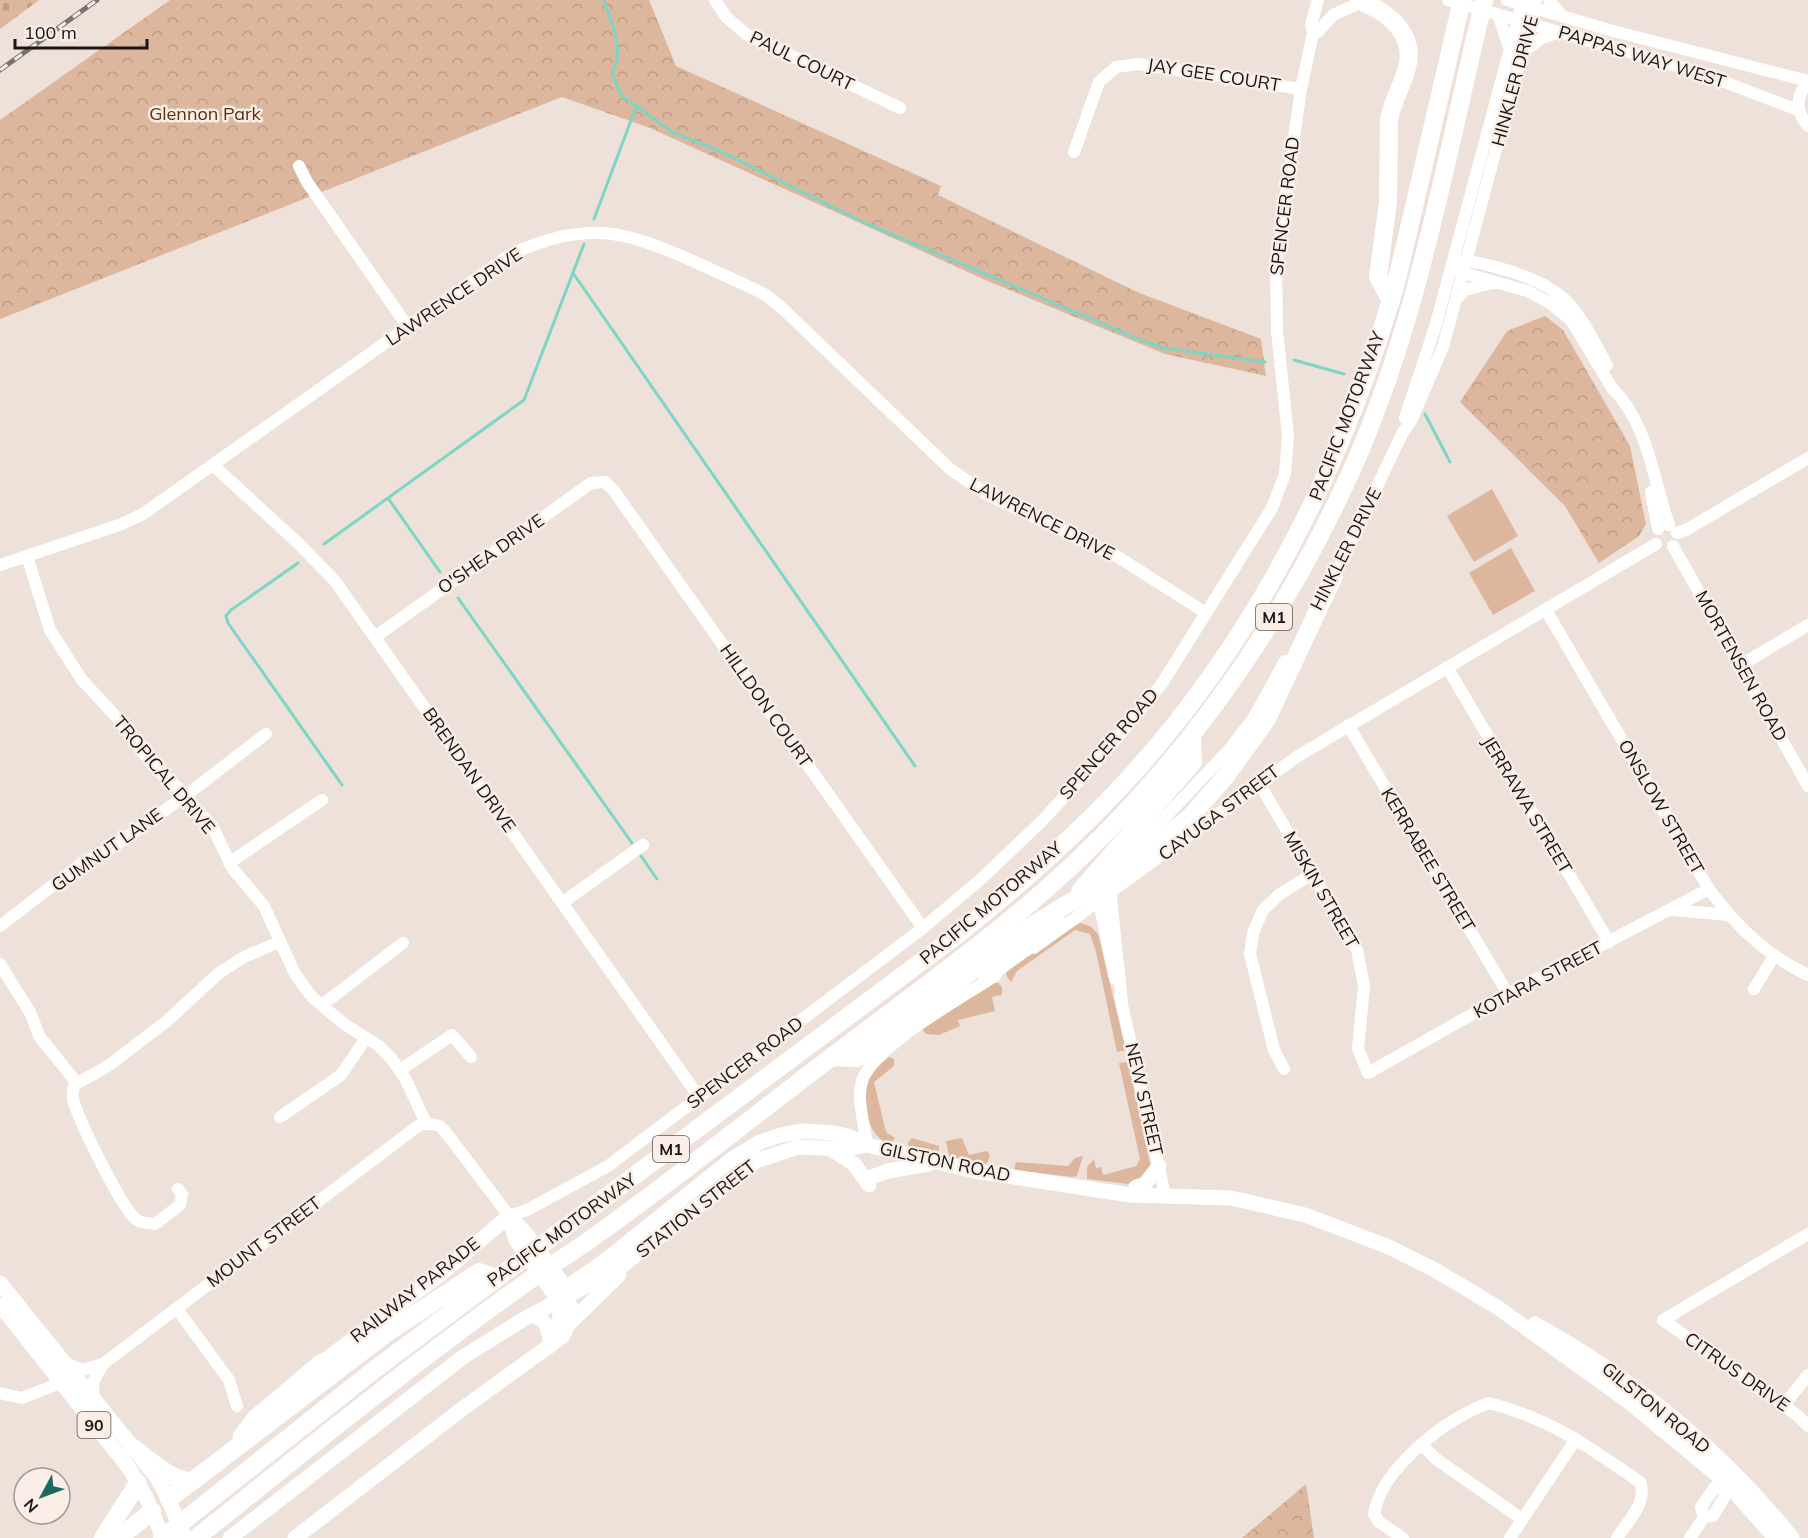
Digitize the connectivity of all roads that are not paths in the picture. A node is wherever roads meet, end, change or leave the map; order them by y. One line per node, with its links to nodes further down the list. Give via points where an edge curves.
1 (715, 0): 21 (street, PAUL COURT, via 726,17 746,34)
2 (1318, 0): 16 (street, SPENCER ROAD, via 1311,25)
3 (1344, 0): 9 (street)
4 (1448, 0): 11 (street, PAPPAS WAY WEST)
5 (1462, 0): 34 (highway, PACIFIC MOTORWAY / M1)
6 (1484, 0): 55 (highway, PACIFIC MOTORWAY / M1, via 1413,299 1365,436 1303,568 1241,668)
7 (1507, 0): 10 (street, PAPPAS WAY WEST)
8 (1549, 0): 12 (street)
9 (1365, 2): 16 (street, via 1333,15); 34 (highway, via 1396,22 1409,49 1407,71 1389,120 1388,202 1378,277)
10 (1528, 3): 12 (street, PAPPAS WAY WEST); 13 (street, HINKLER DRIVE); 14 (street, HINKLER DRIVE)
11 (1498, 14): 13 (street, PAPPAS WAY WEST); 17 (street)
12 (1562, 16): 19 (street, PAPPAS WAY WEST)
13 (1517, 20): 14 (street, PAPPAS WAY WEST); 17 (street, HINKLER DRIVE)
14 (1530, 24): 15 (street, PAPPAS WAY WEST); 18 (street, HINKLER DRIVE)
15 (1561, 32): 18 (street, via 1542,38); 22 (street, PAPPAS WAY WEST, via 1698,72)
16 (1313, 33): 20 (street, SPENCER ROAD)
17 (1509, 49): 25 (street, HINKLER DRIVE)
18 (1522, 52): 23 (street, HINKLER DRIVE)
19 (1808, 82): 22 (street, via 1799,96)
20 (1301, 89): 26 (street, JAY GEE COURT, via 1138,64 1116,68 1099,82); 48 (street, SPENCER ROAD, via 1275,286 1288,436 1285,474 1272,508)
21 (900, 108)
22 (1798, 110): 24 (street)
23 (1505, 118): 25 (street); 28 (street, HINKLER DRIVE)
24 (1808, 126)
25 (1486, 131): 29 (street, HINKLER DRIVE)
26 (1074, 152)
27 (301, 172): 35 (street)
28 (1475, 231): 30 (street, HINKLER DRIVE); 31 (street, via 1478,248)
29 (1450, 264): 30 (street); 37 (street, HINKLER DRIVE)
30 (1465, 267): 31 (street); 32 (street); 33 (street, HINKLER DRIVE)
31 (1493, 267): 36 (street, via 1552,287 1569,300)
32 (1497, 282): 33 (street, via 1465,290); 36 (street, via 1539,297 1571,320)
33 (1457, 298): 37 (street, HINKLER DRIVE, via 1436,367)
34 (1391, 301): 106 (highway, PACIFIC MOTORWAY / M1, via 1346,428 1292,545 1224,657 1130,777 1043,864 961,932)
35 (408, 327): 39 (street, LAWRENCE DRIVE); 48 (street, LAWRENCE DRIVE, via 511,254 547,239 603,232 650,242 766,295 971,486 1109,552)
36 (1620, 396): 41 (street, via 1648,452)
37 (1402, 434): 46 (street, HINKLER DRIVE)
38 (1808, 458): 41 (street, via 1686,530)
39 (213, 465): 44 (street, LAWRENCE DRIVE, via 134,519); 50 (street, BRENDAN DRIVE, via 319,563)
40 (609, 485): 50 (street, O'SHEA DRIVE, via 591,483); 72 (street, HILLDON COURT)
41 (1668, 529): 42 (street, via 1654,534); 43 (street, via 1677,540)
42 (1656, 544): 43 (street, via 1665,549); 47 (street, CAYUGA STREET)
43 (1673, 546): 51 (street, MORTENSEN ROAD)
44 (27, 556): 45 (street, LAWRENCE DRIVE); 58 (street, TROPICAL DRIVE, via 50,630 76,670 152,765)
45 (0, 565)
46 (1334, 576): 61 (street, HINKLER DRIVE, via 1241,735); 87 (highway, via 1282,691 1258,733 1206,800 1154,848 1042,918 857,1058)
47 (1546, 610): 52 (street, CAYUGA STREET); 64 (street, ONSLOW STREET)
48 (1206, 613): 72 (street, SPENCER ROAD, via 1161,685 1072,790 1010,853)
49 (1808, 626): 51 (street)
50 (375, 637): 66 (street, BRENDAN DRIVE)
51 (1741, 665): 57 (street, MORTENSEN ROAD)
52 (1447, 668): 53 (street, CAYUGA STREET); 76 (street, JERRAWA STREET)
53 (1348, 725): 56 (street, CAYUGA STREET); 81 (street, KERRABEE STREET)
54 (266, 734): 58 (street, GUMNUT LANE)
55 (1192, 735): 84 (highway, via 1193,762 1066,908 1024,948); 87 (highway, PACIFIC MOTORWAY / M1, via 1114,825 1035,899)
56 (1259, 783): 63 (street, MISKIN STREET); 65 (street, CAYUGA STREET)
57 (1808, 786)
58 (185, 796): 62 (street, TROPICAL DRIVE, via 212,826); 71 (street, GUMNUT LANE, via 110,849 83,862)
59 (322, 800): 62 (street)
60 (642, 845): 66 (street)
61 (1128, 856): 65 (street, HINKLER DRIVE, via 1117,873); 67 (street, HINKLER DRIVE, via 1105,877)
62 (229, 863): 74 (street, TROPICAL DRIVE, via 264,906)
63 (1311, 875): 88 (street, via 1263,910 1253,933 1250,954 1274,1050); 90 (street, MISKIN STREET, via 1349,935 1361,963 1364,986 1359,1049)
64 (1709, 889): 68 (street, KOTARA STREET); 69 (street, ONSLOW STREET)
65 (1111, 894): 67 (street, CAYUGA STREET); 82 (street, NEW STREET)
66 (562, 903): 92 (street, BRENDAN DRIVE)
67 (1098, 904): 70 (street, CAYUGA STREET); 73 (street, NEW STREET)
68 (1671, 909): 69 (street); 76 (street, KOTARA STREET)
69 (1728, 915): 77 (street, ONSLOW STREET)
70 (1075, 920): 73 (street, via 1088,920); 84 (street, CAYUGA STREET)
71 (0, 926)
72 (923, 928): 92 (street, SPENCER ROAD)
73 (1102, 928): 82 (street, NEW STREET)
74 (279, 942): 83 (street, TROPICAL DRIVE, via 296,974); 91 (street, via 224,970 158,1028 108,1066)
75 (403, 942): 83 (street)
76 (1609, 942): 81 (street, KOTARA STREET)
77 (1774, 956): 79 (street, ONSLOW STREET); 80 (street)
78 (0, 964): 91 (street, via 31,1014 39,1036)
79 (1808, 975)
80 (1754, 989)
81 (1508, 994): 90 (street, KOTARA STREET)
82 (1122, 1002): 98 (street, NEW STREET)
83 (322, 1005): 85 (street, TROPICAL DRIVE)
84 (948, 1005): 95 (street, CAYUGA STREET, via 900,1040 867,1072 860,1093)
85 (366, 1038): 89 (street, TROPICAL DRIVE, via 379,1046); 93 (street, via 341,1075)
86 (471, 1057): 89 (street, via 452,1035)
87 (832, 1057): 136 (highway, PACIFIC MOTORWAY / M1, via 678,1175 409,1370)
88 (1284, 1069)
89 (400, 1070): 94 (street, TROPICAL DRIVE)
90 (1368, 1073)
91 (77, 1083): 101 (street, via 72,1097 81,1118 109,1176 138,1221 155,1224 170,1214 180,1205 182,1194)
92 (699, 1097): 103 (street, SPENCER ROAD, via 608,1166 528,1210)
93 (280, 1117)
94 (426, 1123): 103 (street, via 440,1126); 110 (street, MOUNT STREET)
95 (867, 1145): 96 (main road, STATION STREET); 97 (main road, GILSTON ROAD); 108 (main road, STATION STREET, via 848,1136 819,1131 789,1133 760,1142 732,1159)
96 (828, 1148): 97 (main road, via 851,1161 869,1182 910,1167); 105 (main road, STATION STREET, via 790,1149 756,1161)
97 (941, 1163): 99 (main road, GILSTON ROAD)
98 (1159, 1166): 100 (main road, via 1145,1184); 102 (street, NEW STREET)
99 (1022, 1178): 100 (main road, GILSTON ROAD); 102 (main road, GILSTON ROAD, via 1130,1195)
100 (1136, 1187): 102 (main road, GILSTON ROAD)
101 (178, 1189)
102 (1165, 1195): 128 (main road, GILSTON ROAD, via 1231,1198 1305,1215 1389,1247 1435,1270 1497,1307 1567,1341 1611,1370 1676,1420)
103 (509, 1216): 108 (main road); 114 (main road, RAILWAY PARADE, via 442,1273)
104 (1808, 1234): 120 (street, CITRUS DRIVE, via 1663,1320)
105 (639, 1254): 108 (main road, STATION STREET, via 608,1276); 112 (main road)
106 (497, 1278): 126 (highway, via 479,1272 428,1304); 132 (highway, PACIFIC MOTORWAY / M1)
107 (0, 1282): 116 (main road, 90)
108 (562, 1292): 111 (main road); 112 (main road); 113 (main road, via 560,1318)
109 (0, 1305): 116 (main road, 90)
110 (177, 1309): 115 (street, MOUNT STREET); 121 (street, via 229,1380)
111 (531, 1315): 113 (main road, via 546,1324); 137 (main road, via 432,1379)
112 (570, 1323): 113 (main road, via 562,1338)
113 (550, 1346): 138 (main road)
114 (321, 1363): 126 (highway, via 256,1418)
115 (103, 1364): 116 (street); 119 (street, via 93,1382)
116 (65, 1373): 118 (street, via 22,1398); 119 (main road, 90); 129 (main road, 90)
117 (1808, 1375): 120 (street)
118 (0, 1393)
119 (94, 1401): 125 (main road, 90)
120 (1784, 1405): 122 (street, CITRUS DRIVE)
121 (237, 1406)
122 (1808, 1426)
123 (1576, 1439): 124 (street, via 1525,1413 1489,1404); 131 (street); 141 (street, via 1640,1482 1644,1491 1642,1501)
124 (1421, 1444): 131 (street, via 1436,1459); 139 (street, via 1396,1470 1376,1502 1374,1514 1379,1522)
125 (133, 1448): 127 (highway, via 179,1479); 130 (main road, 90, via 155,1475)
126 (235, 1450): 127 (highway)
127 (195, 1480): 130 (highway)
128 (1728, 1481): 142 (street, via 1715,1487 1701,1507 1704,1518); 143 (main road, GILSTON ROAD); 144 (main road, GILSTON ROAD)
129 (138, 1483): 132 (main road, 90); 133 (highway)
130 (171, 1506): 132 (main road); 135 (main road, 90)
131 (1522, 1519): 140 (street)
132 (159, 1528): 134 (highway, PACIFIC MOTORWAY)
133 (103, 1538)
134 (119, 1538)
135 (185, 1538)
136 (196, 1538)
137 (230, 1538)
138 (294, 1538)
139 (1403, 1538)
140 (1510, 1538)
141 (1617, 1538)
142 (1690, 1538)
143 (1775, 1538)
144 (1792, 1538)

